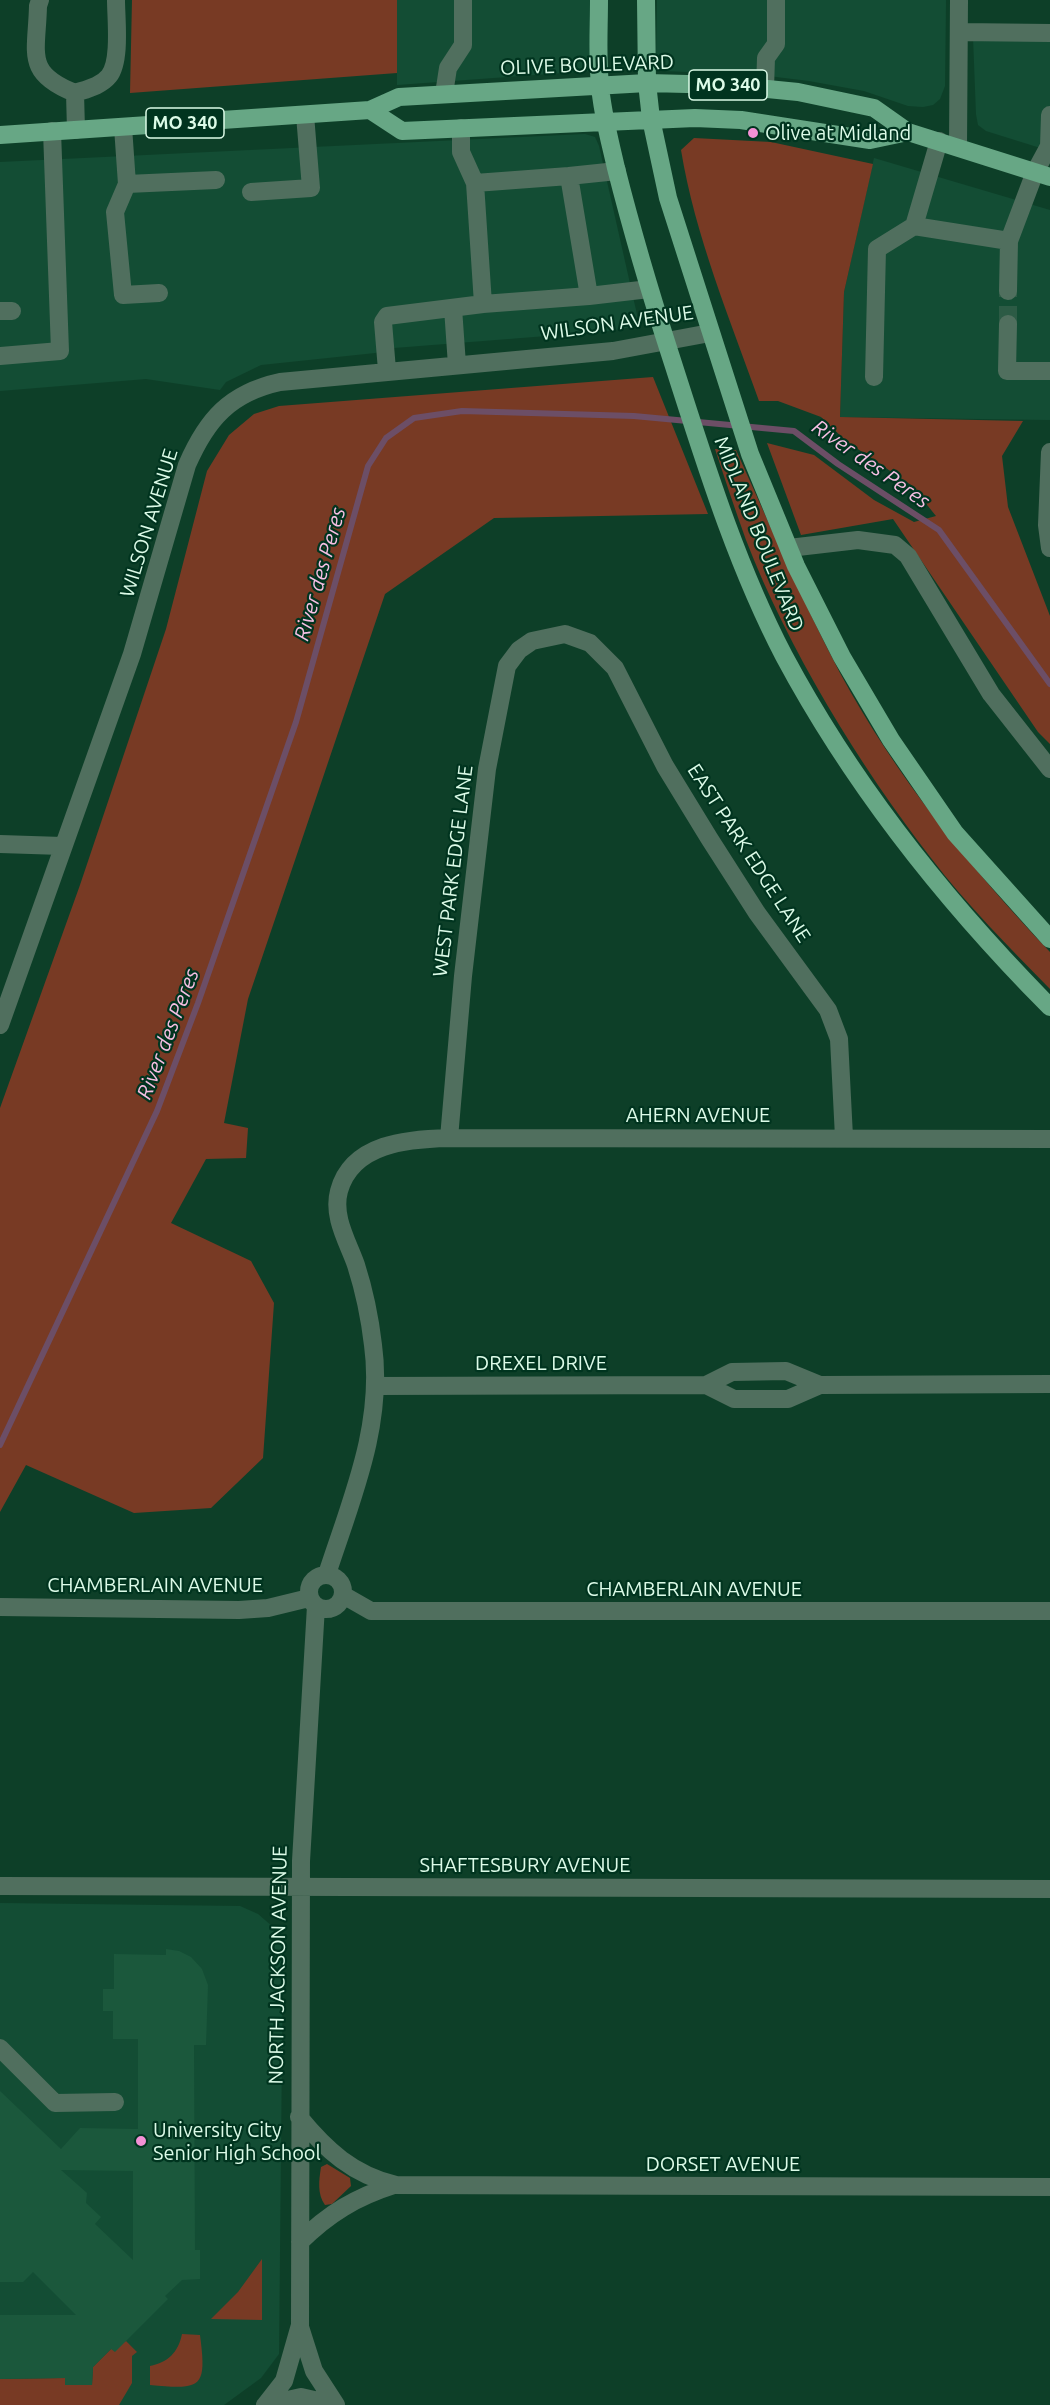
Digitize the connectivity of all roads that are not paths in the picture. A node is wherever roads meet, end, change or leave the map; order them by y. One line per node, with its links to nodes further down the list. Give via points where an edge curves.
1 (40, 0): 13 (street, via 37,64 45,78)
2 (116, 0): 13 (street, via 117,53 110,75 98,85)
3 (463, 0): 14 (street, via 463,45 448,68)
4 (599, 0): 11 (main road, MIDLAND BOULEVARD)
5 (646, 0): 10 (main road, MIDLAND BOULEVARD)
6 (776, 0): 12 (street, via 776,44 766,58)
7 (959, 0): 8 (street)
8 (959, 32): 9 (street); 27 (street)
9 (1050, 33)
10 (647, 83): 11 (main road, OLIVE BOULEVARD / MO 340); 12 (main road, OLIVE BOULEVARD / MO 340); 18 (main road, MIDLAND BOULEVARD)
11 (599, 85): 14 (main road, OLIVE BOULEVARD / MO 340); 19 (main road, MIDLAND BOULEVARD)
12 (765, 88): 24 (main road, OLIVE BOULEVARD / MO 340, via 874,108)
13 (75, 93): 22 (street)
14 (444, 94): 15 (main road, OLIVE BOULEVARD / MO 340, via 399,97)
15 (370, 110): 16 (main road, OLIVE BOULEVARD / MO 340); 21 (main road, OLIVE BOULEVARD / MO 340, via 402,131)
16 (305, 115): 20 (main road, OLIVE BOULEVARD / MO 340); 34 (street, via 311,188)
17 (1050, 115): 29 (street)
18 (651, 119): 19 (main road, OLIVE BOULEVARD / MO 340); 24 (main road, OLIVE BOULEVARD / MO 340, via 741,120 870,140); 44 (main road, MIDLAND BOULEVARD, via 668,198)
19 (605, 122): 21 (main road, OLIVE BOULEVARD / MO 340); 28 (main road, MIDLAND BOULEVARD)
20 (123, 127): 22 (main road, OLIVE BOULEVARD / MO 340); 33 (street)
21 (460, 128): 32 (street, via 461,152)
22 (76, 130): 23 (main road, OLIVE BOULEVARD / MO 340)
23 (52, 131): 25 (main road, OLIVE BOULEVARD / MO 340); 46 (street, via 60,351)
24 (908, 132): 26 (main road, OLIVE BOULEVARD / MO 340)
25 (0, 135)
26 (939, 141): 27 (main road, OLIVE BOULEVARD / MO 340); 35 (street)
27 (958, 146): 29 (main road, OLIVE BOULEVARD / MO 340)
28 (617, 171): 30 (street); 37 (main road, MIDLAND BOULEVARD)
29 (1043, 175): 36 (street)
30 (569, 176): 32 (street); 40 (street)
31 (216, 180): 33 (street)
32 (475, 183): 41 (street)
33 (128, 184): 39 (street, via 115,212 123,295)
34 (251, 192)
35 (914, 226): 36 (street); 50 (street, via 877,249)
36 (1009, 241): 38 (street)
37 (649, 289): 40 (street); 45 (main road, MIDLAND BOULEVARD)
38 (1008, 291)
39 (159, 293)
40 (589, 296): 41 (street)
41 (483, 304): 42 (street)
42 (453, 308): 47 (street); 48 (street, via 387,316 383,322)
43 (1008, 324): 49 (street, via 1007,371)
44 (710, 333): 45 (street, WILSON AVENUE); 52 (main road, MIDLAND BOULEVARD, via 750,454)
45 (666, 342): 47 (street, WILSON AVENUE, via 613,351); 59 (main road, MIDLAND BOULEVARD, via 743,564 783,654 834,742 890,825 942,891)
46 (0, 357)
47 (457, 364): 48 (street, WILSON AVENUE)
48 (387, 370): 57 (street, WILSON AVENUE, via 257,387 221,410 206,428 187,465 132,654)
49 (1050, 371)
50 (874, 376)
51 (1050, 452): 53 (street)
52 (789, 548): 55 (street, via 858,540 895,545 908,556 991,694); 58 (main road, MIDLAND BOULEVARD, via 842,657 891,740 955,833)
53 (1050, 548)
54 (551, 635): 61 (street, EAST PARK EDGE LANE, via 565,634 590,643 615,668 665,766 709,838 756,913 828,1010 839,1039); 62 (street, WEST PARK EDGE LANE, via 519,650 507,666 487,769)
55 (1050, 769)
56 (0, 844): 57 (street)
57 (62, 846): 60 (street, WILSON AVENUE)
58 (1050, 939)
59 (1050, 1007)
60 (0, 1025)
61 (844, 1137): 62 (street, AHERN AVENUE); 63 (street, AHERN AVENUE)
62 (449, 1138): 67 (street, AHERN AVENUE, via 394,1143 373,1151 353,1166 343,1181 337,1206 339,1220 364,1298)
63 (1050, 1139)
64 (1050, 1384): 66 (street, DREXEL DRIVE)
65 (706, 1385): 66 (street, DREXEL DRIVE, via 732,1372 786,1371); 66 (street, DREXEL DRIVE, via 734,1399 788,1399); 67 (street, DREXEL DRIVE)
66 (820, 1385)
67 (375, 1386): 68 (street, via 364,1463)
68 (327, 1574): 69 (street, via 338,1579); 70 (street, via 312,1581)
69 (343, 1595): 70 (street, via 332,1608); 72 (street, CHAMBERLAIN AVENUE, via 371,1611)
70 (313, 1602): 71 (street, CHAMBERLAIN AVENUE, via 239,1610); 74 (street, NORTH JACKSON AVENUE)
71 (0, 1608)
72 (1050, 1611)
73 (0, 1886): 74 (street, SHAFTESBURY AVENUE)
74 (301, 1888): 75 (street, SHAFTESBURY AVENUE); 78 (street, NORTH JACKSON AVENUE)
75 (1050, 1889)
76 (0, 2048): 77 (street, via 55,2103)
77 (115, 2102)
78 (299, 2117): 79 (street, DORSET AVENUE, via 324,2148 351,2167 375,2180); 81 (street, NORTH JACKSON AVENUE)
79 (396, 2185): 80 (street, DORSET AVENUE); 81 (street, DORSET AVENUE, via 364,2194 340,2208)
80 (1050, 2187)
81 (300, 2242): 82 (street, NORTH JACKSON AVENUE)
82 (300, 2325): 83 (street, NORTH JACKSON AVENUE, via 284,2381); 84 (street, NORTH JACKSON AVENUE, via 314,2371)
83 (265, 2404): 84 (street, via 301,2397)
84 (336, 2405)

